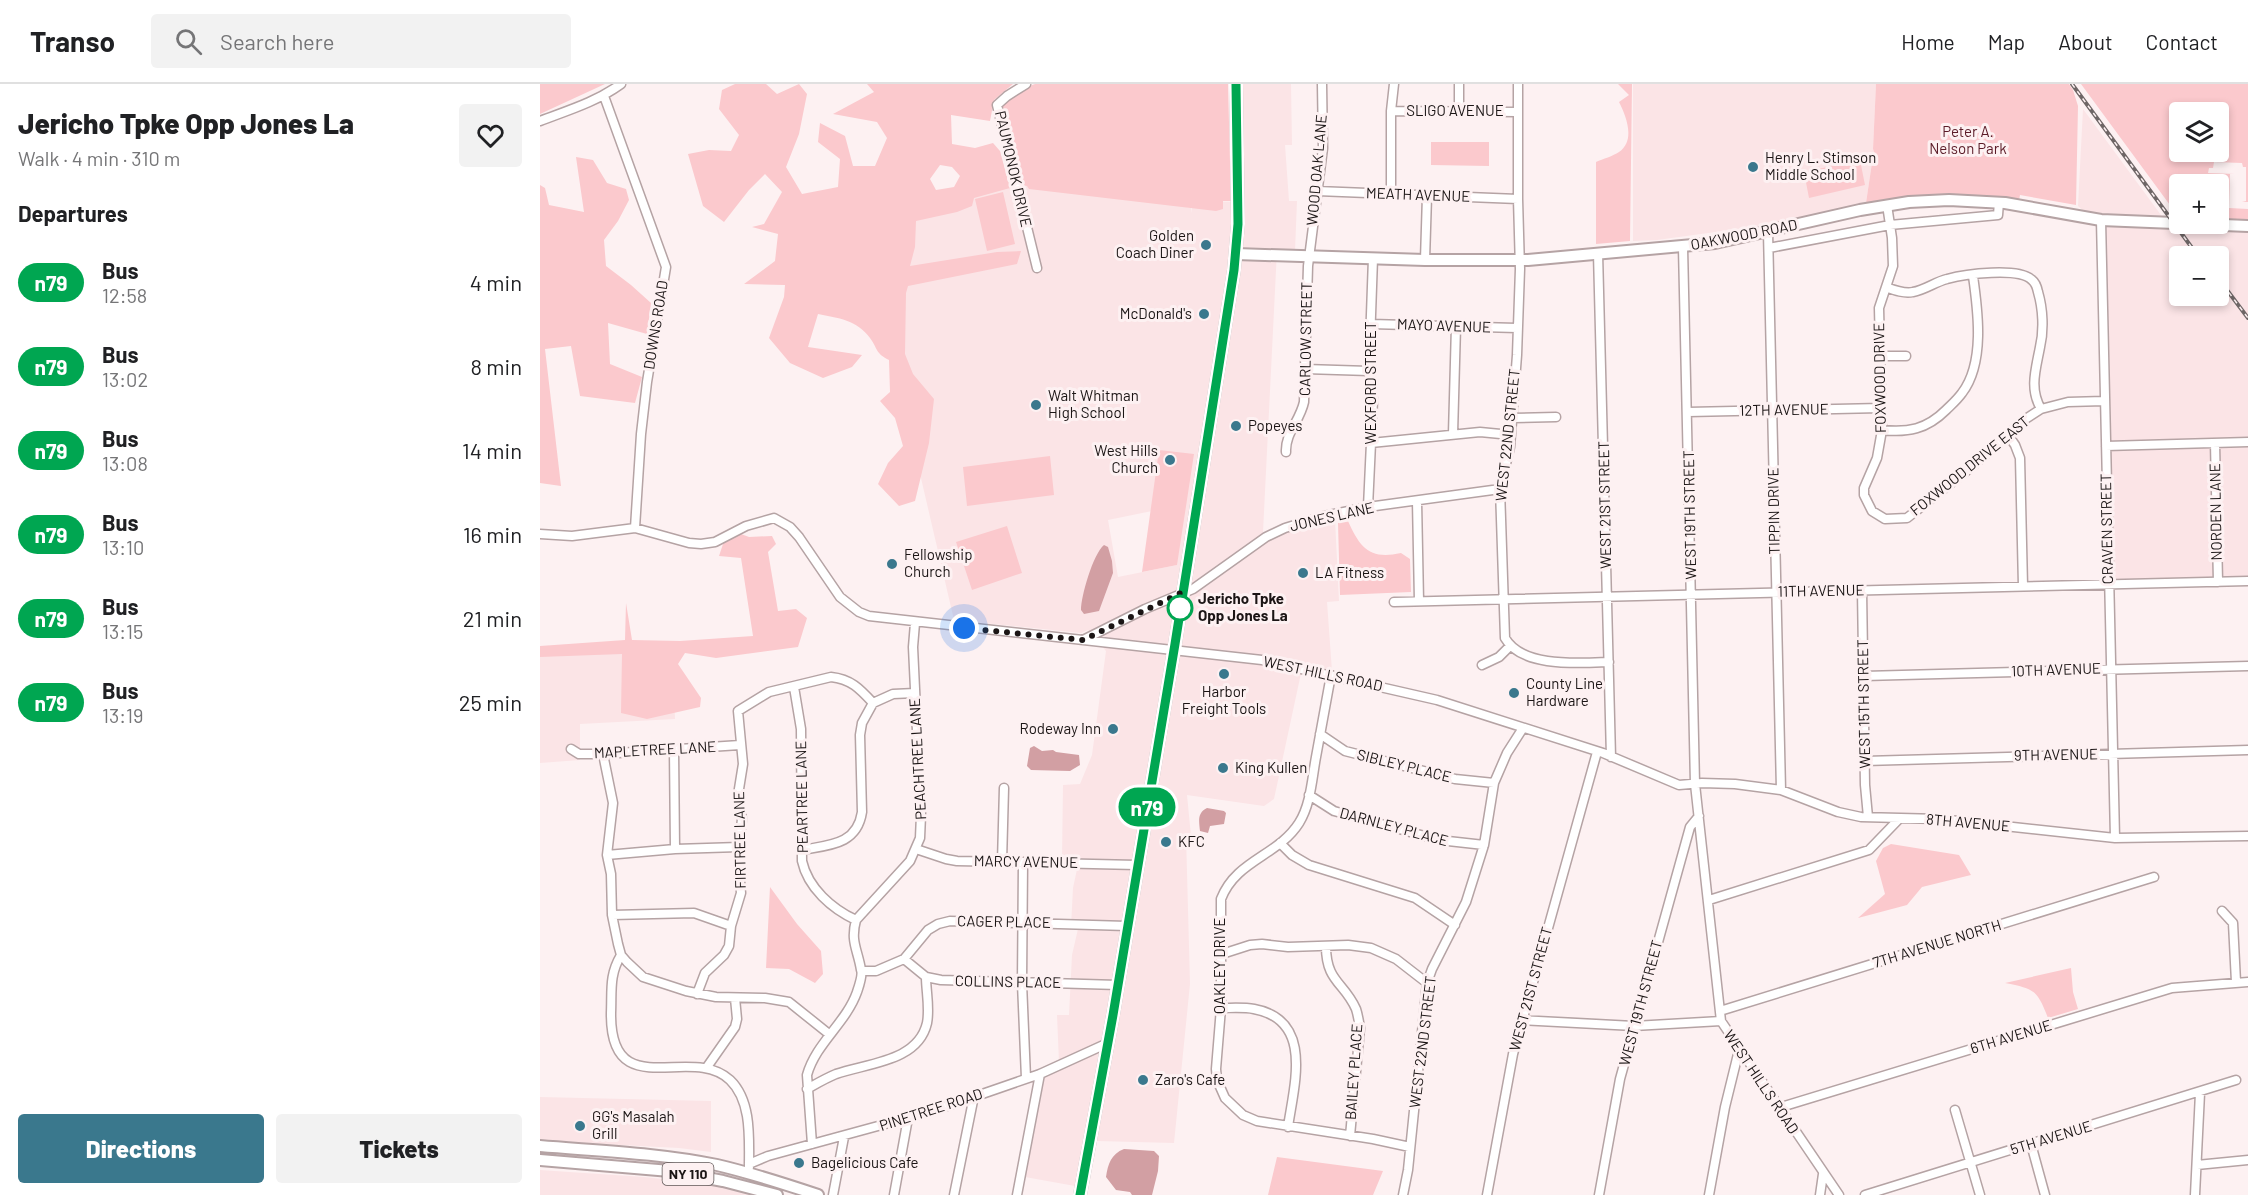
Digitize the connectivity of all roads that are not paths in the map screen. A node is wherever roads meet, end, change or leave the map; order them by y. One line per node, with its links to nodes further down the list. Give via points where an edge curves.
1 (621, 84): 8 (street)
2 (1026, 84): 31 (street, PAUMONOK DRIVE, via 997,105)
3 (1236, 84): 26 (main road)
4 (1322, 84): 13 (street, WOOD OAK LANE, via 1323,148)
5 (1394, 84): 9 (street)
6 (1459, 84): 10 (street)
7 (1518, 84): 11 (street, WEST 22ND STREET)
8 (604, 96): 12 (street); 61 (street, DOWNS ROAD, via 666,267 641,434)
9 (1391, 111): 10 (street, SLIGO AVENUE); 14 (street)
10 (1459, 111): 11 (street, SLIGO AVENUE)
11 (1518, 112): 16 (street, WEST 22ND STREET)
12 (540, 121)
13 (1317, 191): 14 (street, MEATH AVENUE); 27 (street, WOOD OAK LANE)
14 (1391, 193): 15 (street, MEATH AVENUE)
15 (1427, 195): 16 (street, MEATH AVENUE); 29 (street)
16 (1518, 199): 30 (street, WEST 22ND STREET)
17 (1999, 202): 18 (main road, OAKWOOD ROAD, via 1949,200); 19 (main road, OAKWOOD ROAD); 20 (street, via 1998,215)
18 (1887, 205): 20 (street, FOXWOOD DRIVE); 22 (main road, OAKWOOD ROAD)
19 (2101, 220): 21 (main road, OAKWOOD ROAD); 41 (street, CRAVEN STREET)
20 (1890, 225): 24 (street); 33 (street, FOXWOOD DRIVE, via 1893,266)
21 (2248, 226)
22 (1768, 232): 23 (main road, OAKWOOD ROAD); 24 (street, TIPPIN DRIVE)
23 (1683, 247): 25 (main road, OAKWOOD ROAD); 45 (street, WEST 19TH STREET)
24 (1769, 248): 44 (street, TIPPIN DRIVE)
25 (1598, 253): 30 (main road, OAKWOOD ROAD); 71 (street, WEST 21ST STREET)
26 (1236, 254): 27 (main road, OAKWOOD ROAD); 68 (main road)
27 (1309, 257): 28 (main road, OAKWOOD ROAD); 39 (street, CARLOW STREET)
28 (1373, 258): 29 (main road, OAKWOOD ROAD); 34 (street, WEXFORD STREET)
29 (1425, 260): 30 (main road, OAKWOOD ROAD)
30 (1520, 260): 36 (street, WEST 22ND STREET)
31 (1037, 268)
32 (1973, 276): 33 (street, via 1948,279 1912,292); 43 (street, via 2020,273 2036,284 2042,335 2033,386); 48 (street, via 1979,320 1973,369 1962,393 1922,428)
33 (1886, 287): 37 (street, FOXWOOD DRIVE, via 1879,308)
34 (1371, 324): 35 (street, MAYO AVENUE); 40 (street, WEXFORD STREET)
35 (1456, 326): 36 (street, MAYO AVENUE); 49 (street)
36 (1517, 328): 47 (street, WEST 22ND STREET)
37 (1881, 356): 38 (street); 42 (street, FOXWOOD DRIVE)
38 (1906, 356)
39 (1305, 369): 40 (street); 56 (street, CARLOW STREET, via 1302,411 1286,442)
40 (1369, 371): 52 (street, WEXFORD STREET, via 1373,400)
41 (2103, 401): 43 (street, FOXWOOD DRIVE EAST, via 2068,402); 55 (street, CRAVEN STREET)
42 (1881, 408): 44 (street, 12TH AVENUE); 48 (street, FOXWOOD DRIVE)
43 (2041, 409): 51 (street, FOXWOOD DRIVE EAST)
44 (1772, 410): 45 (street, 12TH AVENUE); 69 (street, TIPPIN DRIVE)
45 (1688, 412): 70 (street, WEST 19TH STREET)
46 (1556, 417): 47 (street)
47 (1512, 418): 50 (street, WEST 22ND STREET)
48 (1882, 430): 60 (street, FOXWOOD DRIVE, via 1864,495 1878,516)
49 (1454, 434): 50 (street); 52 (street)
50 (1511, 435): 57 (street, WEST 22ND STREET)
51 (2007, 435): 60 (street, FOXWOOD DRIVE EAST); 66 (street, via 2020,458)
52 (1371, 442): 59 (street, WEXFORD STREET)
53 (2248, 442): 54 (street)
54 (2215, 443): 55 (street); 64 (street, NORDEN LANE)
55 (2106, 446): 65 (street, CRAVEN STREET)
56 (1286, 452)
57 (1500, 489): 58 (street, JONES LANE); 72 (street, WEST 22ND STREET)
58 (1417, 501): 59 (street, JONES LANE); 73 (street)
59 (1368, 507): 68 (street, JONES LANE, via 1275,532 1201,584)
60 (1906, 518)
61 (636, 528): 62 (street, WEST HILLS ROAD, via 572,536); 75 (street, WEST HILLS ROAD, via 701,544 774,519 799,537 849,605 869,616)
62 (540, 534)
63 (2248, 581): 64 (street, 11TH AVENUE)
64 (2218, 582): 65 (street, 11TH AVENUE)
65 (2108, 584): 66 (street, 11TH AVENUE); 82 (street, CRAVEN STREET)
66 (2023, 586): 67 (street, 11TH AVENUE)
67 (1862, 590): 69 (street, 11TH AVENUE); 84 (street, WEST 15TH STREET)
68 (1183, 592): 76 (street, JONES LANE); 78 (main road)
69 (1776, 592): 70 (street, 11TH AVENUE); 102 (street, TIPPIN DRIVE)
70 (1692, 594): 71 (street, 11TH AVENUE); 100 (street, WEST 19TH STREET)
71 (1607, 596): 72 (street, 11TH AVENUE); 79 (street, WEST 21ST STREET)
72 (1505, 599): 73 (street, 11TH AVENUE); 77 (street, WEST 22ND STREET, via 1505,638)
73 (1419, 601): 74 (street, 11TH AVENUE)
74 (1394, 602)
75 (915, 622): 76 (street, WEST HILLS ROAD); 86 (street, PEACHTREE LANE)
76 (1083, 640): 78 (street, WEST HILLS ROAD)
77 (1510, 646): 79 (street, via 1558,663); 80 (street)
78 (1174, 651): 83 (street, WEST HILLS ROAD, via 1262,660); 118 (main road)
79 (1609, 662): 97 (street, WEST 21ST STREET)
80 (1482, 665)
81 (2248, 666): 82 (street, 10TH AVENUE)
82 (2110, 668): 84 (street, 10TH AVENUE); 96 (street, CRAVEN STREET)
83 (1331, 675): 88 (street, WEST HILLS ROAD, via 1419,695); 89 (street, OAKLEY DRIVE)
84 (1864, 675): 98 (street, WEST 15TH STREET)
85 (794, 687): 87 (street, via 819,679 840,678 859,687); 90 (street, FIRTREE LANE, via 769,692 738,711); 114 (street, PEARTREE LANE, via 801,729)
86 (915, 693): 87 (street, via 893,694); 113 (street, PEACHTREE LANE, via 921,824)
87 (873, 703): 114 (street, via 860,735 861,823 838,843)
88 (1523, 728): 94 (street, WEST HILLS ROAD); 99 (street, WEST 22ND STREET)
89 (1320, 734): 99 (street, SIBLEY PLACE, via 1345,751 1455,779); 103 (street, OAKLEY DRIVE)
90 (740, 745): 92 (street, MAPLETREE LANE); 111 (street, FIRTREE LANE, via 743,764 738,795 742,828)
91 (571, 749): 95 (street, MAPLETREE LANE, via 579,754)
92 (674, 750): 95 (street, MAPLETREE LANE); 112 (street)
93 (2248, 750): 96 (street, 9TH AVENUE)
94 (1598, 752): 97 (street, WEST HILLS ROAD); 143 (street, WEST 21ST STREET)
95 (603, 754): 115 (street, via 613,803)
96 (2112, 754): 98 (street, 9TH AVENUE); 108 (street, CRAVEN STREET)
97 (1611, 757): 100 (street, WEST HILLS ROAD, via 1679,785)
98 (1865, 761): 105 (street, WEST 15TH STREET)
99 (1494, 783): 110 (street, WEST 22ND STREET)
100 (1695, 784): 102 (street, 8TH AVENUE); 104 (street, WEST HILLS ROAD)
101 (1004, 788): 116 (street)
102 (1781, 790): 105 (street, 8TH AVENUE, via 1838,812)
103 (1309, 795): 109 (street, OAKLEY DRIVE, via 1299,824); 110 (street, DARNLEY PLACE, via 1334,811 1439,840)
104 (1699, 816): 120 (street, WEST HILLS ROAD); 145 (street, WEST 19TH STREET, via 1690,827)
105 (1868, 817): 106 (street, 8TH AVENUE)
106 (1899, 819): 108 (street, 8TH AVENUE, via 1940,819); 120 (street, via 1869,850)
107 (2248, 836): 108 (street, 8TH AVENUE)
108 (2115, 838)
109 (1280, 843): 125 (street, via 1309,865 1415,898); 129 (street, OAKLEY DRIVE, via 1242,869 1226,887 1220,912)
110 (1484, 845): 125 (street, WEST 22ND STREET)
111 (738, 847): 112 (street); 127 (street, FIRTREE LANE, via 741,893)
112 (675, 849): 115 (street)
113 (916, 849): 116 (street, MARCY AVENUE, via 946,859); 123 (street, PEACHTREE LANE)
114 (802, 850): 123 (street, PEARTREE LANE, via 809,879 837,911)
115 (607, 855): 122 (street)
116 (1002, 862): 117 (street, MARCY AVENUE)
117 (1023, 862): 118 (street, MARCY AVENUE); 124 (street)
118 (1137, 865): 126 (main road)
119 (2154, 877): 142 (street, 7TH AVENUE NORTH)
120 (1709, 900): 142 (street, WEST HILLS ROAD)
121 (2222, 911): 134 (street, via 2233,923)
122 (612, 915): 127 (street, via 694,913); 130 (street)
123 (856, 920): 132 (street, via 853,943)
124 (1023, 922): 126 (street, CAGER PLACE); 131 (street, CAGER PLACE, via 938,924 919,939); 136 (street)
125 (1455, 925): 137 (street, WEST 22ND STREET)
126 (1127, 926): 138 (main road)
127 (731, 927): 139 (street, FIRTREE LANE, via 729,946 705,973)
128 (1326, 946): 129 (street, via 1262,944); 137 (street, via 1348,945 1384,952); 160 (street, BAILEY PLACE, via 1329,969 1357,1011 1360,1028)
129 (1222, 954): 141 (street, OAKLEY DRIVE)
130 (621, 956): 139 (street, via 643,977); 149 (street, via 611,980 612,1034 620,1052 627,1060 646,1067)
131 (904, 959): 132 (street, CAGER PLACE, via 876,971); 133 (street, COLLINS PLACE)
132 (862, 971): 146 (street, via 850,1007)
133 (926, 976): 136 (street, COLLINS PLACE, via 954,982); 153 (street, via 928,1020 913,1047)
134 (2236, 982): 135 (street, 6TH AVENUE); 156 (street, 6TH AVENUE, via 2172,988)
135 (2248, 982)
136 (1022, 983): 138 (street, COLLINS PLACE); 151 (street)
137 (1427, 983): 165 (street, WEST 22ND STREET)
138 (1118, 985): 147 (main road)
139 (698, 993): 140 (street)
140 (735, 998): 146 (street, via 789,1002); 149 (street, via 735,1027)
141 (1221, 1008): 159 (street, OAKLEY DRIVE, via 1216,1069 1221,1090 1244,1115); 159 (street, via 1254,1009 1270,1014 1290,1034 1298,1059)
142 (1720, 1011): 144 (street, WEST HILLS ROAD)
143 (1521, 1020): 145 (street); 183 (street, WEST 21ST STREET)
144 (1721, 1021): 145 (street); 148 (street, WEST HILLS ROAD)
145 (1634, 1026): 184 (street, WEST 19TH STREET)
146 (829, 1034): 153 (street, via 810,1065)
147 (1108, 1043): 150 (street, PINETREE ROAD); 181 (main road)
148 (1739, 1050): 156 (street, WEST HILLS ROAD); 185 (street)
149 (707, 1067): 170 (street, via 728,1078 742,1095)
150 (1040, 1074): 151 (street, PINETREE ROAD); 180 (street)
151 (1026, 1078): 155 (street, PINETREE ROAD)
152 (2236, 1080): 154 (street, 5TH AVENUE)
153 (807, 1089): 162 (street)
154 (2200, 1092): 163 (street, 5TH AVENUE); 169 (street)
155 (974, 1096): 158 (street, PINETREE ROAD); 179 (street)
156 (1778, 1108): 171 (street, WEST HILLS ROAD)
157 (1955, 1110): 168 (street)
158 (908, 1118): 161 (street, PINETREE ROAD); 178 (street)
159 (1288, 1127): 160 (street, OAKLEY DRIVE)
160 (1350, 1136): 165 (street, OAKLEY DRIVE)
161 (844, 1137): 162 (street, PINETREE ROAD); 177 (street)
162 (812, 1144): 170 (street, PINETREE ROAD)
163 (2031, 1144): 168 (street, 5TH AVENUE); 190 (street)
164 (540, 1146): 170 (main road, NY 110)
165 (1410, 1147): 182 (street, WEST 22ND STREET)
166 (540, 1160): 172 (main road, NY 110)
167 (2248, 1160): 169 (street)
168 (1971, 1162): 188 (street, 5TH AVENUE); 189 (street)
169 (2197, 1165): 191 (street)
170 (749, 1169): 172 (main road, via 747,1180 742,1181); 173 (main road, NY 110)
171 (1824, 1174): 186 (street); 187 (street, WEST HILLS ROAD)
172 (701, 1176): 174 (main road, NY 110)
173 (777, 1181): 174 (main road, via 756,1181); 176 (main road, NY 110)
174 (747, 1187): 175 (main road, NY 110)
175 (777, 1195)
176 (818, 1195)
177 (833, 1195)
178 (894, 1195)
179 (954, 1195)
180 (1017, 1195)
181 (1080, 1195)
182 (1403, 1195)
183 (1487, 1195)
184 (1599, 1195)
185 (1709, 1195)
186 (1820, 1195)
187 (1839, 1195)
188 (1865, 1195)
189 (1980, 1195)
190 (2044, 1195)
191 (2195, 1195)

